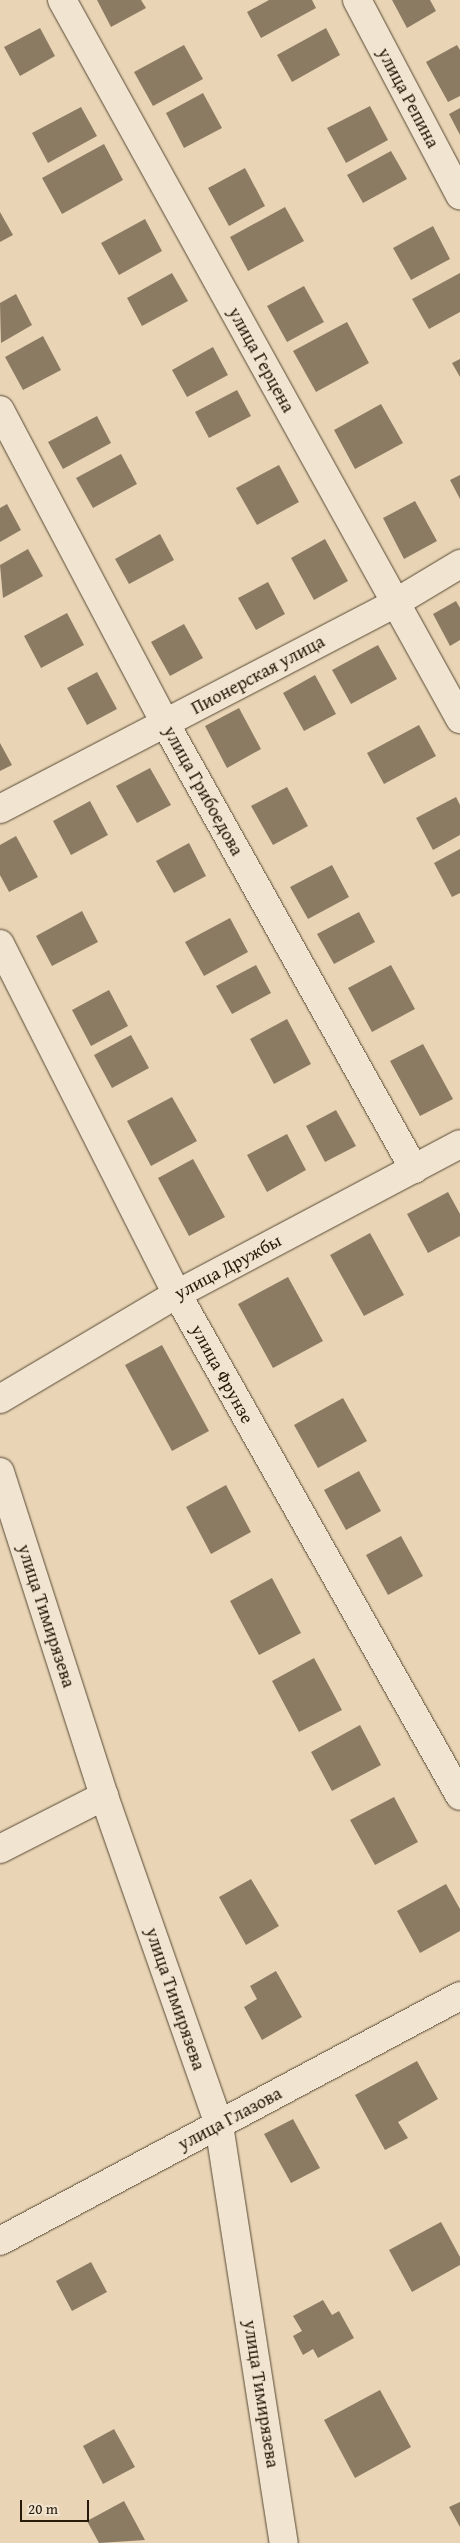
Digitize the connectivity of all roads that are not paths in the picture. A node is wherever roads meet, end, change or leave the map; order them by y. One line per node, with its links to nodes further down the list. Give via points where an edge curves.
1 (62, 0): 6 (street, улица Герцена)
2 (357, 0): 3 (street, улица Репина)
3 (460, 195)
4 (0, 410): 8 (street, улица Грибоедова)
5 (460, 564): 6 (street, Пионерская улица)
6 (395, 603): 7 (street, улица Герцена); 8 (street, Пионерская улица)
7 (460, 719)
8 (165, 723): 9 (street, Пионерская улица); 12 (street, улица Грибоедова)
9 (0, 809)
10 (0, 944): 13 (street, улица Фрунзе)
11 (460, 1144): 12 (street, улица Дружбы)
12 (414, 1169): 13 (street, улица Дружбы)
13 (177, 1294): 14 (street, улица Дружбы); 17 (street, улица Фрунзе)
14 (0, 1399)
15 (0, 1472): 16 (street, улица Тимирязева)
16 (104, 1796): 18 (street); 20 (street, улица Тимирязева)
17 (460, 1796)
18 (0, 1849)
19 (460, 1996): 20 (street, улица Глазова)
20 (219, 2125): 21 (street, улица Глазова); 22 (street, улица Тимирязева)
21 (0, 2241)
22 (284, 2543)

